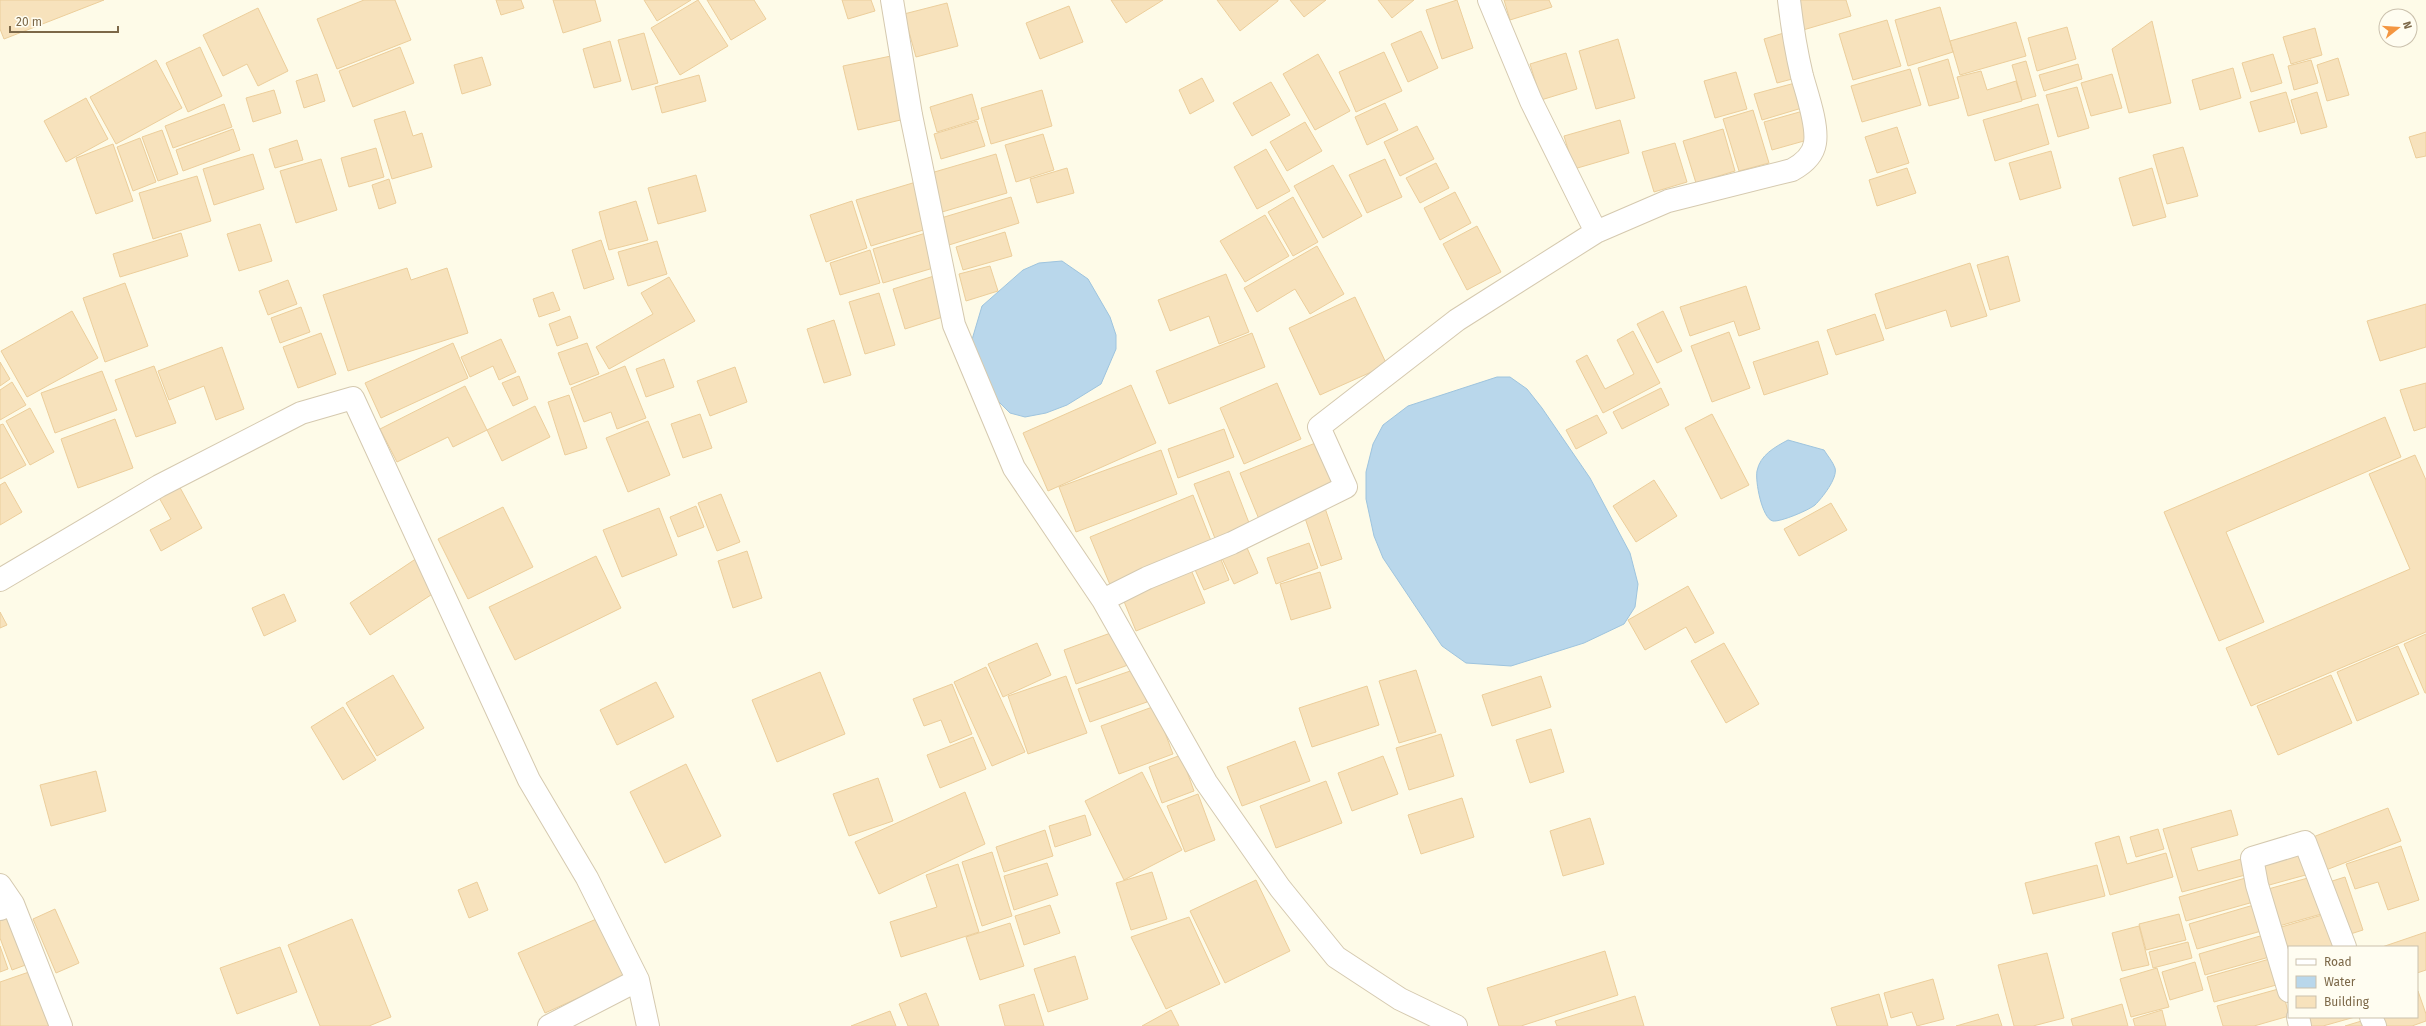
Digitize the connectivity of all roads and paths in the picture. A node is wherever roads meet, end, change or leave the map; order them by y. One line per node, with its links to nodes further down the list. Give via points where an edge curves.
1 (892, 0): 6 (street, via 911,115 954,325 1014,468)
2 (1489, 0): 4 (street, via 1531,101)
3 (1789, 0): 4 (street, via 1793,32 1814,131 1815,143 1809,157 1792,170 1668,201)
4 (1596, 232): 6 (street, via 1457,320 1319,427 1346,487 1232,543 1147,578)
5 (0, 580): 10 (street, via 159,486 301,413 353,398 529,780 587,878)
6 (1103, 600): 15 (street, via 1206,782 1280,888 1336,956 1400,998)
7 (0, 885): 8 (street)
8 (7, 906): 12 (street)
9 (2345, 946): 11 (street, via 2305,842 2252,858 2257,885)
10 (638, 980): 13 (street); 14 (street)
11 (2288, 988)
12 (61, 1026)
13 (549, 1026)
14 (648, 1026)
15 (1456, 1026)

